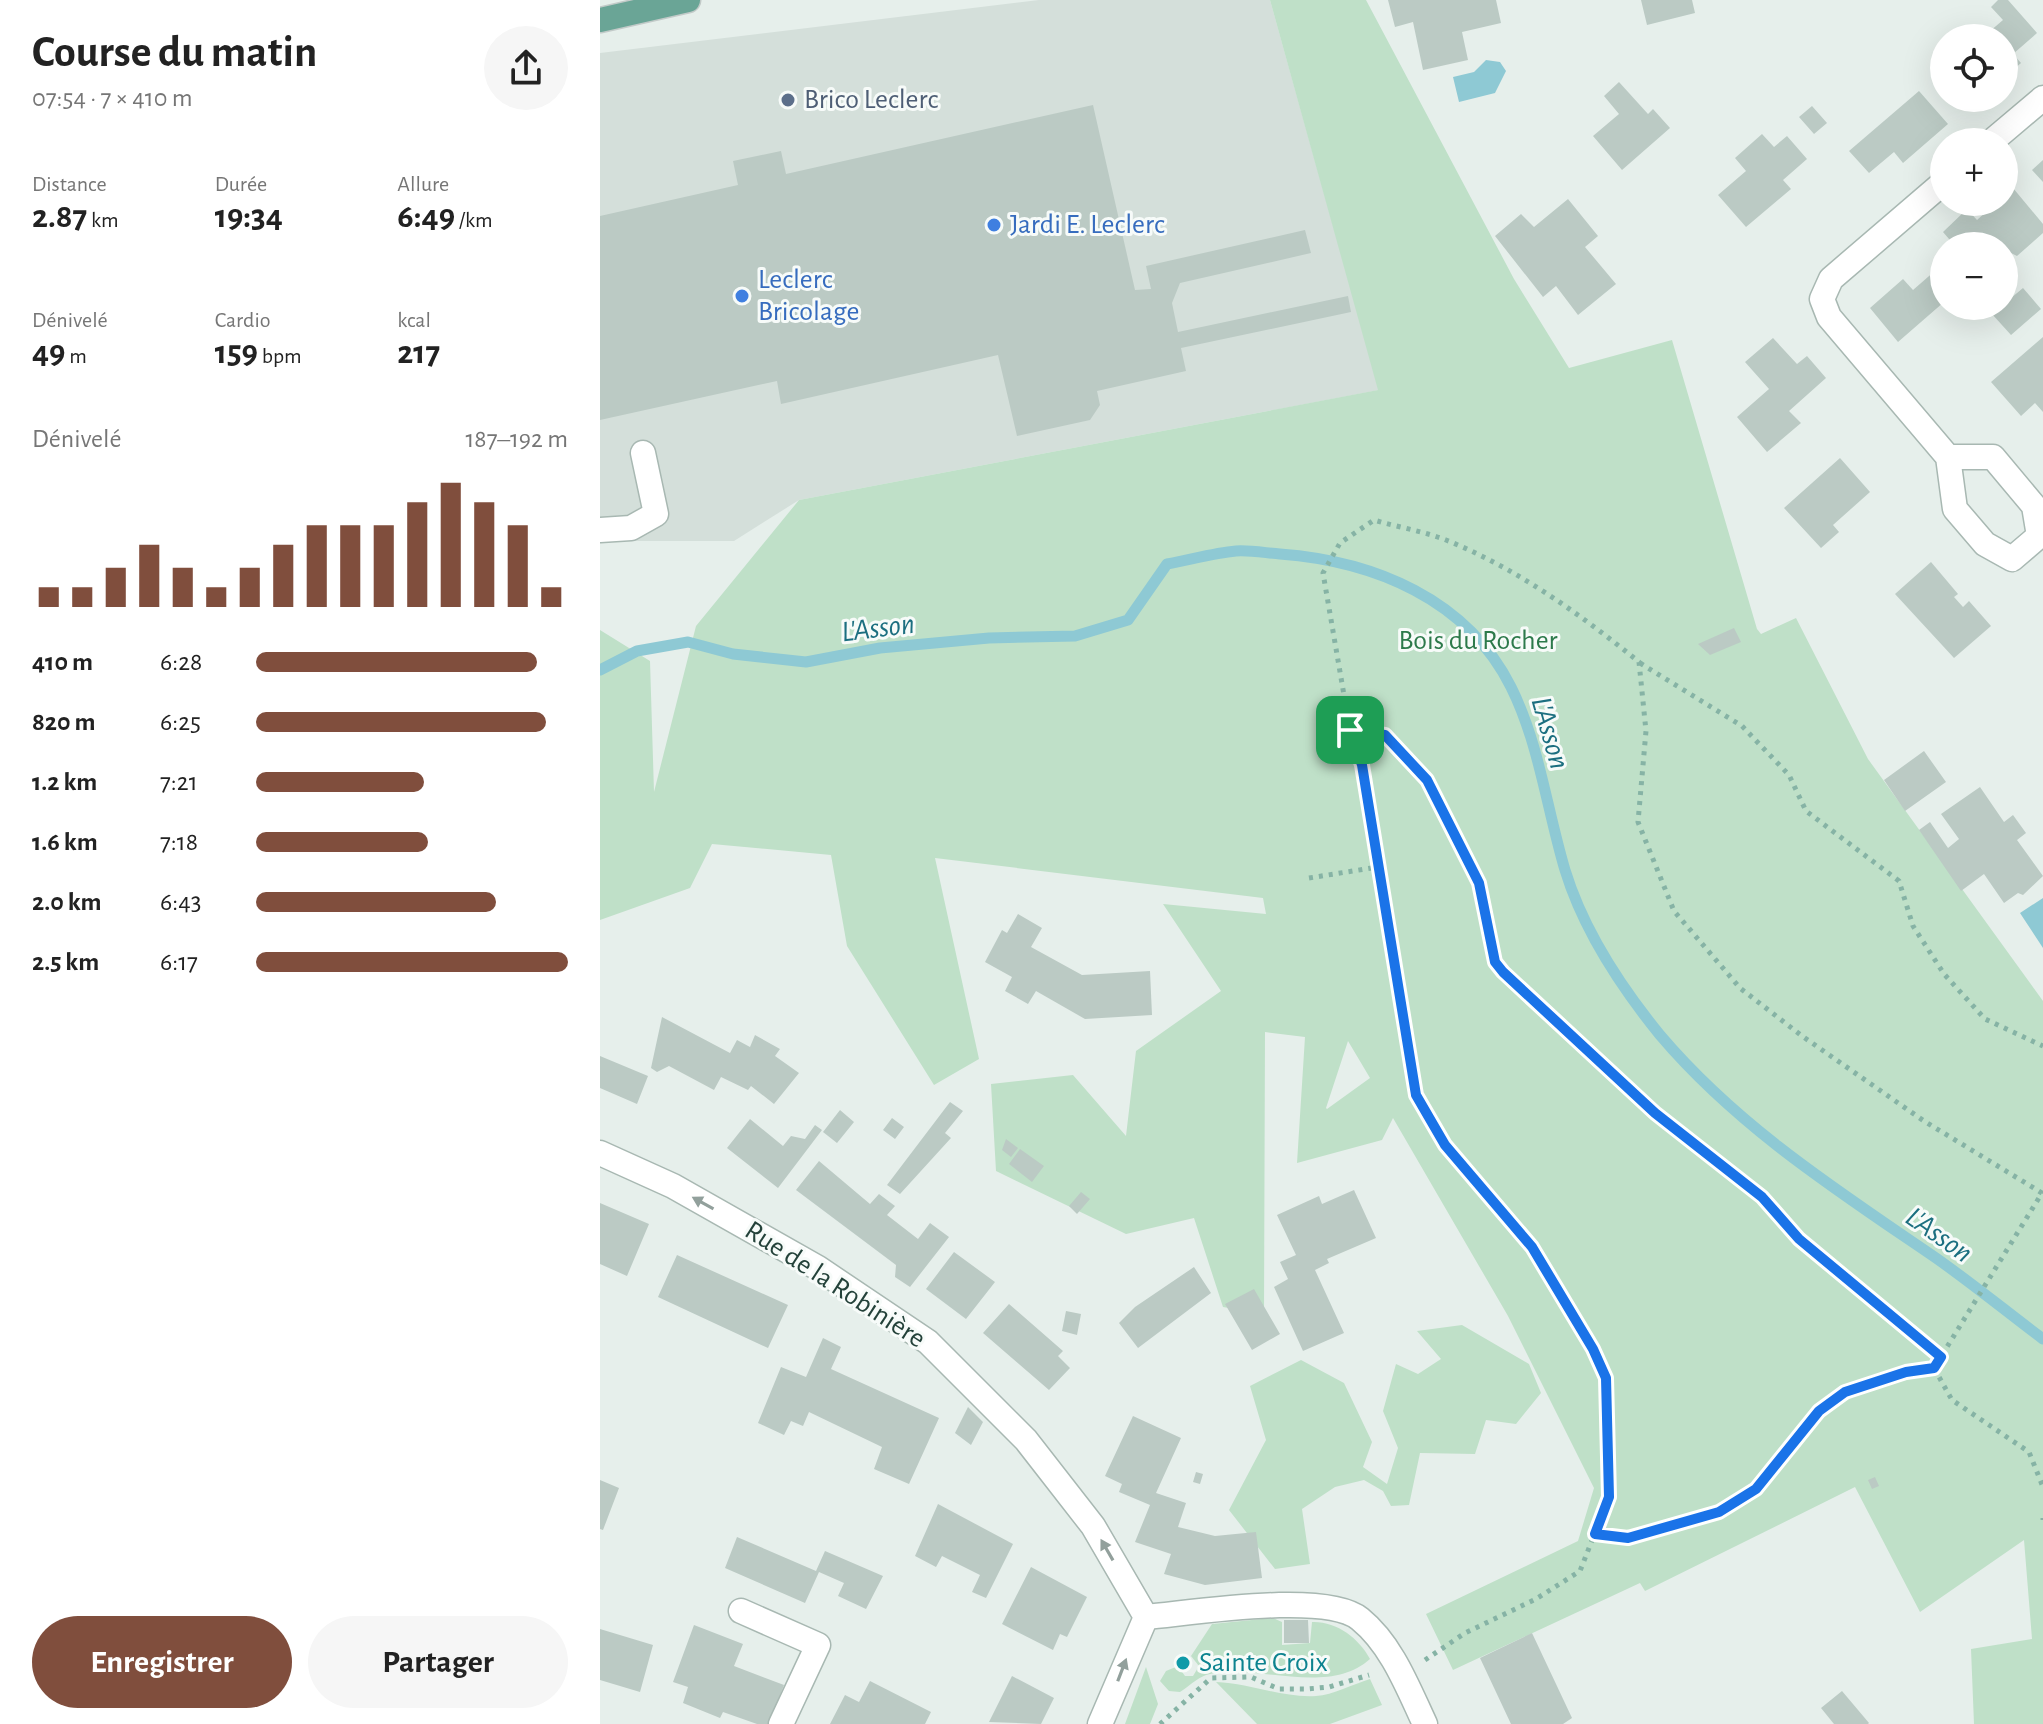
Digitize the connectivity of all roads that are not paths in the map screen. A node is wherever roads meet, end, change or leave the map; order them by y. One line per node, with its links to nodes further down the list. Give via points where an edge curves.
1 (688, 0): 2 (main road)
2 (600, 20)
3 (2043, 98): 4 (street)
4 (2008, 128)
5 (1930, 194): 7 (street, via 1831,279 1822,299 1829,317)
6 (643, 453): 8 (street, via 656,514 631,528)
7 (1948, 457): 7 (street, via 1993,457 2034,506 2039,536 2012,559 1985,544 1955,509)
8 (600, 530)
9 (600, 1153): 11 (street, Rue de la Robinière, one-way to 9, via 1093,1526 1026,1440 928,1342 818,1268 673,1186)
10 (741, 1611): 12 (street, via 818,1645)
11 (1146, 1617): 13 (street, one-way to 11); 14 (street, via 1293,1604 1330,1607 1359,1617 1383,1644)
12 (781, 1724)
13 (1100, 1724)
14 (1425, 1724)

